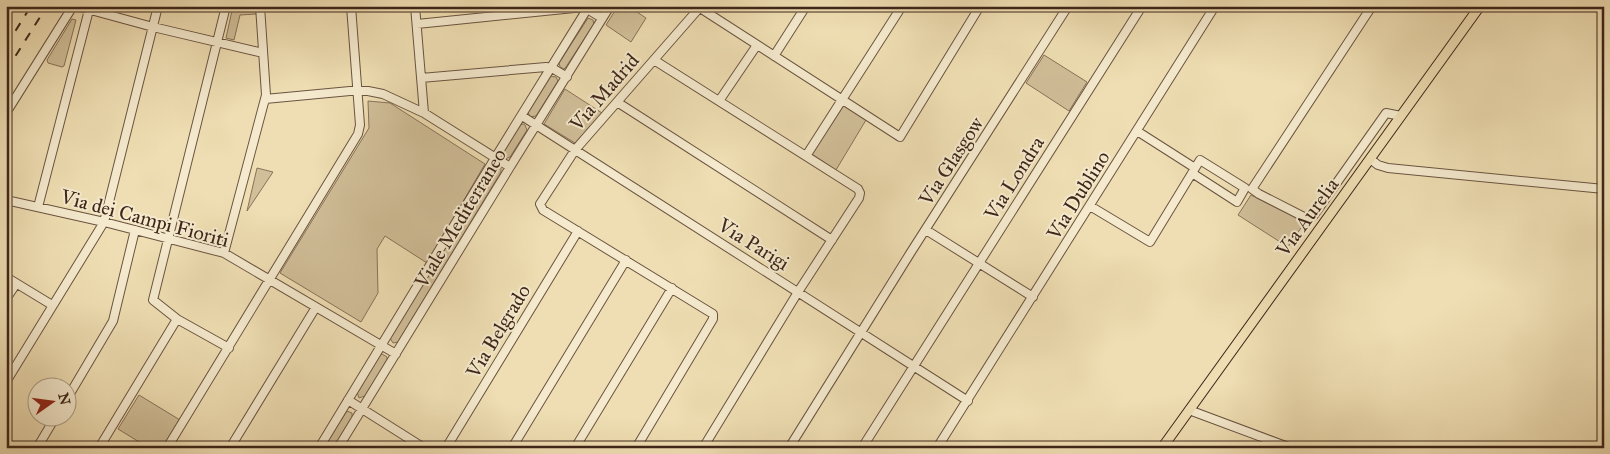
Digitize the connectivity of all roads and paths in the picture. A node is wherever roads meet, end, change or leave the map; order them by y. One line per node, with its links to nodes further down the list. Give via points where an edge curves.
1 (74, 6): 17 (street); 36 (street)
2 (158, 6): 22 (street)
3 (226, 6): 23 (street)
4 (260, 6): 25 (street)
5 (351, 6): 31 (street)
6 (415, 6): 21 (street)
7 (610, 6): 20 (street, Viale Mediterraneo)
8 (806, 6): 26 (street)
9 (902, 6): 33 (street)
10 (980, 6): 33 (street, via 900,137)
11 (1068, 6): 55 (street, Via Glasgow)
12 (1142, 6): 61 (street, Via Londra)
13 (1215, 6): 41 (street, Via Dublino)
14 (1372, 6): 48 (street)
15 (1480, 6): 39 (main road, Via Aurelia)
16 (700, 7): 24 (street); 27 (street, Via Madrid)
17 (90, 8): 22 (street); 51 (street)
18 (588, 8): 19 (street); 20 (street); 28 (street, Viale Mediterraneo)
19 (525, 10): 21 (street)
20 (602, 18): 29 (street, Viale Mediterraneo)
21 (417, 24): 30 (street)
22 (152, 27): 23 (street); 53 (street)
23 (217, 42): 25 (street); 57 (street)
24 (757, 45): 26 (street); 34 (street)
25 (263, 53): 32 (street, via 267,86)
26 (774, 56): 33 (street)
27 (654, 60): 34 (street); 35 (street, Via Madrid)
28 (552, 68): 29 (street); 30 (street); 38 (street, Viale Mediterraneo)
29 (567, 76): 40 (street, Viale Mediterraneo)
30 (421, 78): 37 (street)
31 (358, 91): 32 (street); 37 (street, via 383,94); 63 (street, via 358,134)
32 (265, 99): 59 (street)
33 (842, 99): 43 (street)
34 (719, 101): 43 (street)
35 (617, 102): 42 (street, Via Madrid); 58 (street)
36 (6, 113)
37 (424, 113): 44 (street)
38 (522, 116): 40 (street, Via Parigi); 44 (street, Viale Mediterraneo)
39 (1401, 116): 45 (main road, Via Aurelia); 48 (street, via 1386,113 1308,219)
40 (537, 126): 42 (street, Via Parigi); 46 (street, Viale Mediterraneo)
41 (1137, 131): 47 (street); 52 (street, Via Dublino)
42 (575, 150): 56 (street, Via Madrid, via 540,206); 66 (street, Via Parigi)
43 (806, 156): 58 (street, via 860,193)
44 (494, 158): 46 (street); 73 (street, Viale Mediterraneo)
45 (1370, 159): 49 (street, via 1388,168); 82 (main road, Via Aurelia)
46 (510, 167): 75 (street, Viale Mediterraneo)
47 (1193, 170): 48 (street, via 1200,160); 48 (street, via 1237,202); 52 (street, via 1150,242)
48 (1249, 188)
49 (1604, 189)
50 (6, 200): 51 (street, Via dei Campi Fioriti)
51 (38, 206): 53 (street, Via dei Campi Fioriti)
52 (1090, 206): 67 (street, Via Dublino)
53 (104, 222): 54 (street, Via dei Campi Fioriti); 69 (street)
54 (135, 230): 57 (street, Via dei Campi Fioriti); 77 (street, via 113,321)
55 (926, 230): 61 (street); 72 (street, Via Glasgow)
56 (578, 231): 60 (street); 91 (street, Via Belgrado)
57 (167, 238): 59 (street, Via dei Campi Fioriti); 71 (street, via 153,300)
58 (832, 240): 66 (street)
59 (224, 253): 63 (street, Via dei Campi Fioriti)
60 (626, 260): 65 (street); 92 (street)
61 (979, 264): 67 (street); 76 (street, Via Londra)
62 (6, 277): 64 (street)
63 (271, 279): 70 (street, Via dei Campi Fioriti); 74 (street)
64 (16, 284): 68 (street); 69 (street)
65 (672, 288): 93 (street); 94 (street, via 710,311 714,315 713,320)
66 (798, 292): 72 (street, Via Parigi); 95 (street)
67 (1033, 296): 80 (street, Via Dublino)
68 (6, 300)
69 (52, 305): 78 (street)
70 (316, 307): 73 (street, Via dei Campi Fioriti); 87 (street)
71 (176, 319): 74 (street); 85 (street)
72 (861, 333): 76 (street, Via Parigi); 96 (street, Via Glasgow)
73 (382, 345): 75 (street, Via dei Campi Fioriti); 79 (street, Viale Mediterraneo)
74 (229, 348): 86 (street)
75 (396, 354): 81 (street, Viale Mediterraneo)
76 (914, 366): 80 (street, Via Parigi); 97 (street, Via Londra)
77 (78, 380)
78 (6, 382)
79 (348, 400): 81 (street); 88 (street, Viale Mediterraneo)
80 (968, 401): 98 (street, Via Dublino)
81 (363, 409): 89 (street, Viale Mediterraneo); 90 (street)
82 (1189, 410): 99 (main road, Via Aurelia); 100 (street)
83 (50, 426): 84 (street)
84 (37, 448)
85 (99, 448)
86 (167, 448)
87 (230, 448)
88 (319, 448)
89 (338, 448)
90 (424, 448)
91 (446, 448)
92 (512, 448)
93 (575, 448)
94 (636, 448)
95 (703, 448)
96 (789, 448)
97 (862, 448)
98 (938, 448)
99 (1162, 448)
100 (1291, 448)

